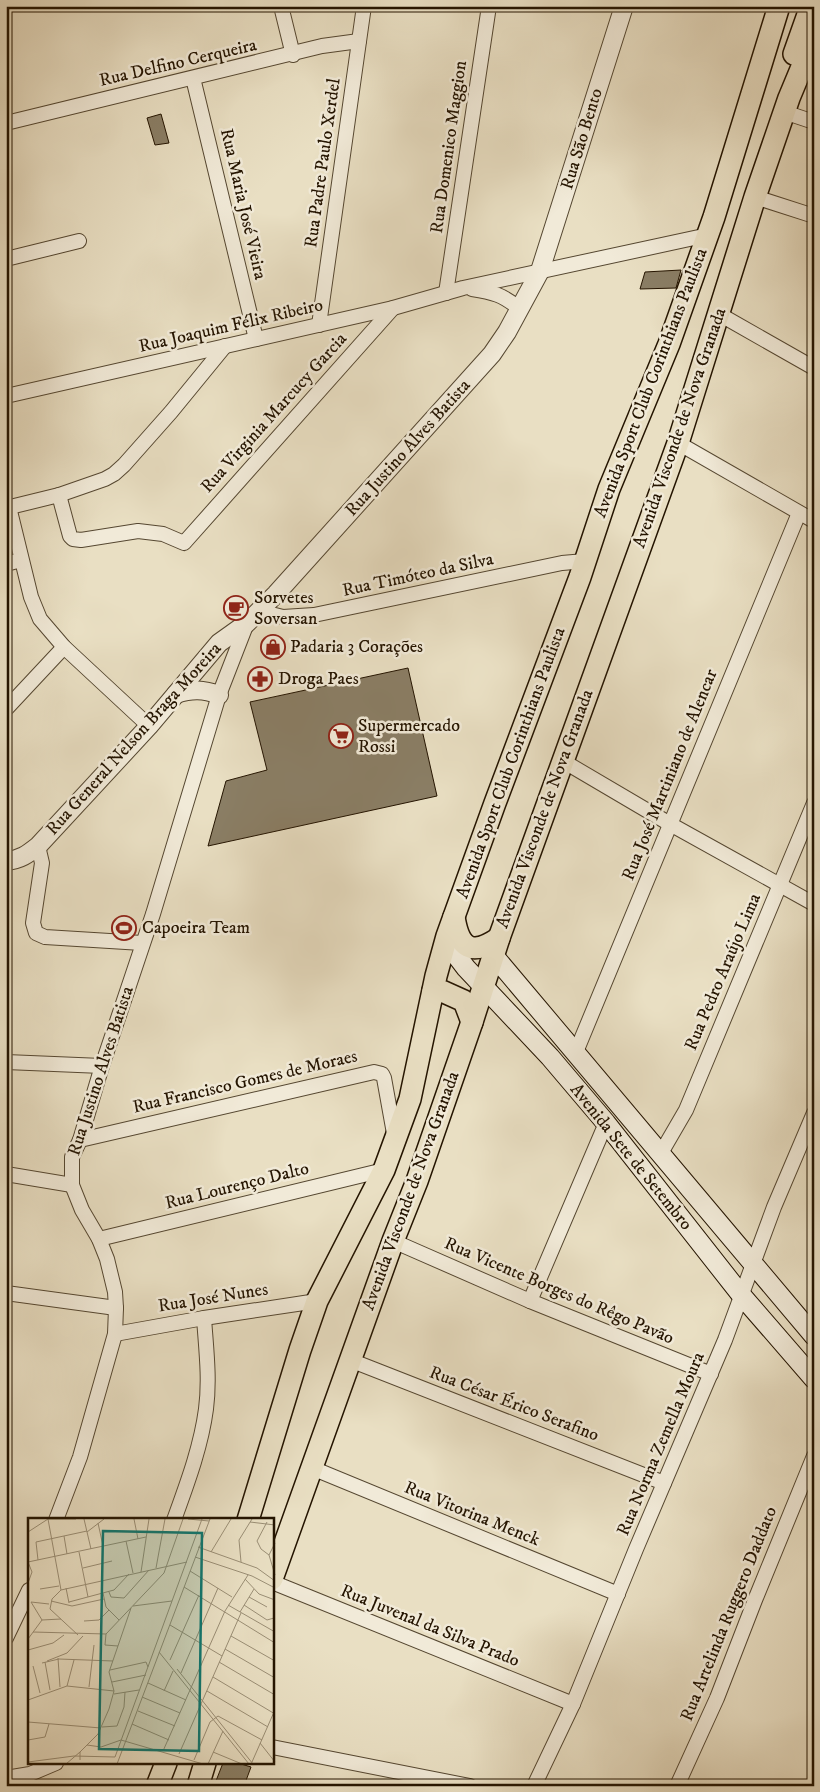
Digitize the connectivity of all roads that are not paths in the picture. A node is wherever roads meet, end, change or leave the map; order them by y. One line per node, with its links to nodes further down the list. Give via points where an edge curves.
1 (281, 6): 9 (street)
2 (364, 6): 8 (street, Rua Padre Paulo Xerdel)
3 (489, 6): 21 (street, Rua Domenico Maggion)
4 (624, 6): 19 (street, Rua São Bento)
5 (779, 6): 16 (main road, Avenida Sport Club Corinthians Paulista)
6 (811, 6): 11 (main road, via 788,70)
7 (814, 38): 11 (main road, Avenida Visconde de Nova Granada)
8 (359, 41): 9 (street, Rua Delfino Cerqueira, via 322,46); 25 (street, Rua Padre Paulo Xerdel)
9 (293, 55): 10 (street, Rua Delfino Cerqueira)
10 (193, 78): 13 (street, Rua Delfino Cerqueira); 26 (street, Rua Maria José Vieira)
11 (787, 105): 12 (street); 14 (main road, Avenida Visconde de Nova Granada)
12 (814, 122)
13 (6, 123)
14 (756, 197): 15 (street); 24 (main road, Avenida Visconde de Nova Granada)
15 (814, 216)
16 (708, 235): 19 (street, Rua Joaquim Félix Ribeiro); 36 (main road, Avenida Sport Club Corinthians Paulista, via 669,344 609,489)
17 (78, 241): 18 (street)
18 (6, 259)
19 (540, 271): 20 (street, Rua Joaquim Félix Ribeiro); 23 (street, Rua Justino Alves Batista)
20 (463, 288): 21 (street, Rua Joaquim Félix Ribeiro); 23 (street, Rua Joaquim Félix Ribeiro, via 507,298)
21 (446, 293): 22 (street, Rua Joaquim Félix Ribeiro)
22 (393, 308): 25 (street, Rua Joaquim Félix Ribeiro); 31 (street, Rua Virginia Marcucy Garcia, via 184,543 163,534 138,531 73,539)
23 (520, 309): 38 (street, Rua Justino Alves Batista, via 480,368)
24 (719, 314): 28 (street); 30 (main road, Avenida Visconde de Nova Granada)
25 (319, 325): 26 (street, Rua Joaquim Félix Ribeiro)
26 (256, 340): 27 (street, Rua Joaquim Félix Ribeiro)
27 (225, 346): 29 (street, Rua Joaquim Félix Ribeiro); 31 (street, via 124,465 105,479)
28 (814, 368)
29 (6, 396)
30 (678, 443): 33 (street); 44 (main road, Avenida Visconde de Nova Granada)
31 (59, 494): 32 (street)
32 (8, 508): 35 (street)
33 (799, 513): 34 (street); 46 (street, Rua José Martiniano de Alencar)
34 (814, 522)
35 (21, 560): 37 (street); 39 (street, via 40,619)
36 (585, 560): 38 (street, Rua Timóteo da Silva, via 314,616); 51 (main road, Avenida Sport Club Corinthians Paulista)
37 (6, 564)
38 (253, 617): 40 (street, Rua General Nelson Braga Moreira, via 219,642); 41 (street, Rua Justino Alves Batista)
39 (64, 648): 42 (street); 43 (street)
40 (176, 694): 41 (street, via 191,689); 43 (street, Rua General Nelson Braga Moreira)
41 (219, 696): 52 (street, Rua Justino Alves Batista)
42 (6, 709)
43 (149, 726): 47 (street, Rua General Nelson Braga Moreira)
44 (563, 761): 46 (street); 53 (main road, Avenida Visconde de Nova Granada)
45 (814, 803): 49 (street, Rua Pedro Araújo Lima)
46 (670, 824): 49 (street); 57 (street, Rua José Martiniano de Alencar)
47 (38, 846): 48 (street, Rua General Nelson Braga Moreira, via 27,855); 52 (street, via 42,863 33,923 36,933)
48 (6, 861)
49 (780, 885): 50 (street); 64 (street, Rua Pedro Araújo Lima, via 686,1110)
50 (814, 904)
51 (450, 927): 53 (main road, via 465,945); 54 (main road, Avenida Sete de Setembro, via 456,955); 55 (main road, Avenida Sport Club Corinthians Paulista)
52 (142, 943): 59 (street, Rua Justino Alves Batista)
53 (497, 947): 54 (main road, Avenida Visconde de Nova Granada); 57 (main road, Avenida Sete de Setembro)
54 (484, 986): 56 (main road, Avenida Visconde de Nova Granada); 61 (main road, Avenida Sete de Setembro)
55 (434, 991): 56 (main road, via 464,1001); 63 (main road, Avenida Sport Club Corinthians Paulista, via 410,1099)
56 (472, 1022): 69 (main road, Avenida Visconde de Nova Granada)
57 (576, 1052): 64 (main road, Avenida Sete de Setembro)
58 (6, 1062): 59 (street)
59 (102, 1066): 62 (street, Rua Justino Alves Batista)
60 (814, 1113): 70 (street, Rua Norma Zemella Moura)
61 (606, 1124): 72 (main road, Avenida Sete de Setembro); 74 (street)
62 (80, 1140): 63 (street, Rua Francisco Gomes de Moraes, via 374,1072 384,1078); 67 (street, Rua Justino Alves Batista, via 72,1157)
63 (395, 1140): 65 (main road, Avenida Sport Club Corinthians Paulista)
64 (661, 1153): 70 (main road, Avenida Sete de Setembro)
65 (384, 1170): 68 (street, Rua Lourenço Dalto); 73 (main road, Avenida Sport Club Corinthians Paulista)
66 (6, 1174): 67 (street)
67 (72, 1185): 68 (street, Rua Justino Alves Batista)
68 (99, 1239): 75 (street, Rua Justino Alves Batista, via 112,1276)
69 (393, 1241): 74 (street, Rua Vicente Borges do Rêgo Pavão); 79 (main road, Avenida Visconde de Nova Granada)
70 (753, 1264): 72 (street, Rua Norma Zemella Moura); 78 (main road, Avenida Sete de Setembro)
71 (6, 1293): 75 (street)
72 (742, 1296): 80 (street, Rua Norma Zemella Moura); 81 (main road, Avenida Sete de Setembro)
73 (317, 1300): 76 (street, Rua José Nunes); 87 (main road, Avenida Sport Club Corinthians Paulista)
74 (530, 1301): 80 (street, Rua Vicente Borges do Rêgo Pavão)
75 (116, 1308): 77 (street, Rua Justino Alves Batista)
76 (204, 1318): 77 (street, Rua José Nunes); 86 (street, via 206,1410 198,1448)
77 (114, 1334): 85 (street, Rua Justino Alves Batista, via 80,1457)
78 (814, 1336)
79 (350, 1360): 83 (main road, Avenida Visconde de Nova Granada); 84 (street, Rua César Érico Serafino)
80 (711, 1374): 84 (street, Rua Norma Zemella Moura)
81 (814, 1379)
82 (814, 1456): 104 (street, Rua Artelinda Ruggero Daddato, via 717,1698)
83 (312, 1468): 88 (main road, Avenida Visconde de Nova Granada); 90 (street, Rua Vitorina Menck)
84 (664, 1482): 90 (street, Rua Norma Zemella Moura)
85 (57, 1518)
86 (175, 1518)
87 (249, 1518)
88 (274, 1575)
89 (274, 1582): 94 (street, Rua Juvenal da Silva Prado)
90 (618, 1594): 94 (street, Rua Norma Zemella Moura)
91 (26, 1606): 92 (street)
92 (11, 1618): 93 (street)
93 (6, 1638)
94 (573, 1704): 103 (street, Rua Norma Zemella Moura)
95 (274, 1747): 102 (street)
96 (54, 1764): 99 (street, via 30,1774)
97 (166, 1764): 100 (main road)
98 (205, 1764): 101 (main road)
99 (6, 1778)
100 (157, 1786)
101 (198, 1786)
102 (470, 1786)
103 (534, 1786)
104 (677, 1786)

